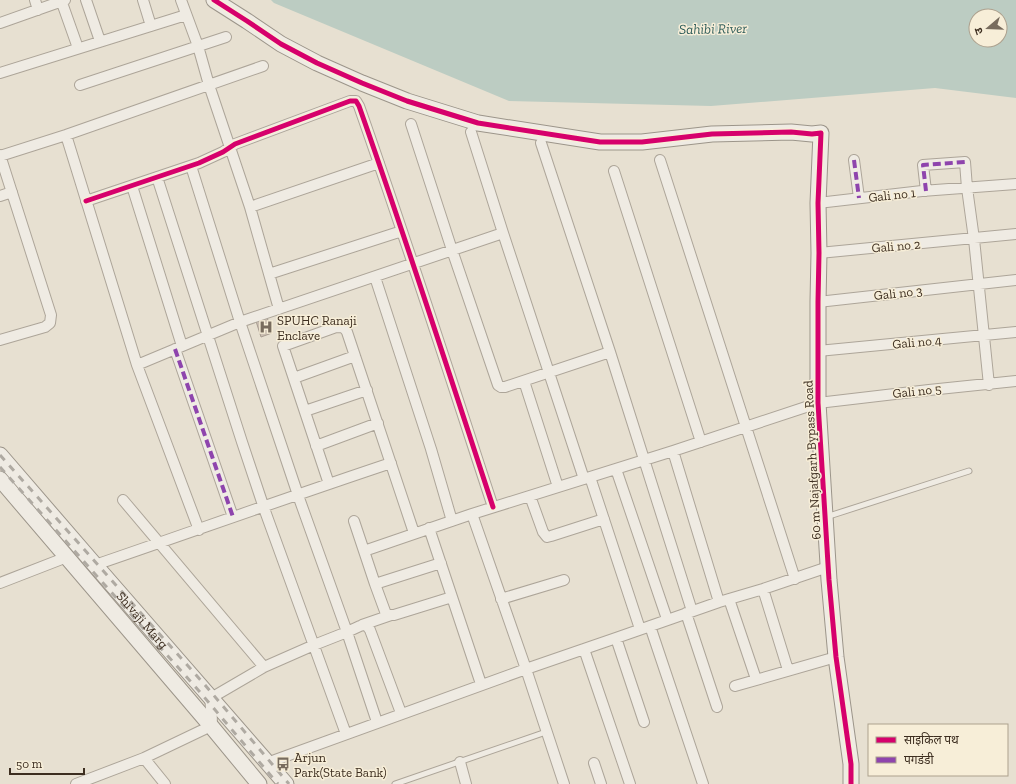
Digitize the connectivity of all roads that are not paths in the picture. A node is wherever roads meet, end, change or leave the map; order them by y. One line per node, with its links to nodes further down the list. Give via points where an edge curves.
1 (62, 0): 6 (street); 13 (street)
2 (86, 0): 11 (street)
3 (143, 0): 9 (street)
4 (181, 0): 7 (street)
5 (214, 0): 38 (street, 60 m Najafgarh Bypass Road, via 281,44 317,63 407,101 478,123 600,142 642,142 712,134 821,133)
6 (37, 5): 8 (street)
7 (186, 15): 9 (street); 12 (street)
8 (0, 24)
9 (151, 26): 11 (street)
10 (226, 37): 12 (street)
11 (100, 41): 13 (street)
12 (198, 46): 16 (street); 17 (street)
13 (78, 48): 15 (street)
14 (263, 66): 17 (street)
15 (0, 73)
16 (80, 85)
17 (209, 85): 20 (street); 22 (street)
18 (411, 124): 44 (street)
19 (471, 132): 41 (street)
20 (66, 134): 23 (street); 37 (street)
21 (541, 144): 60 (street)
22 (230, 147): 26 (street, via 356,101); 27 (street); 39 (street)
23 (0, 155): 34 (street)
24 (660, 160): 72 (street)
25 (854, 160): 36 (street, Gali no 1)
26 (379, 163): 39 (street); 40 (street)
27 (191, 166): 29 (street); 53 (street)
28 (614, 171): 73 (street)
29 (157, 177): 31 (street); 56 (street)
30 (1016, 184): 32 (street, Gali no 1)
31 (132, 186): 37 (street); 58 (street)
32 (967, 188): 33 (street, Gali no 1); 33 (street, via 965,162 923,165); 43 (street)
33 (926, 191): 36 (street, Gali no 1)
34 (12, 192): 35 (street); 57 (street, via 50,315 50,323 45,327)
35 (0, 196)
36 (859, 198): 38 (street, Gali no 1)
37 (86, 201): 62 (street)
38 (818, 203): 45 (street, 60 m Najafgarh Bypass Road)
39 (250, 207): 47 (street)
40 (402, 232): 46 (street); 47 (street)
41 (502, 233): 44 (street); 63 (street)
42 (1016, 234): 43 (street, Gali no 2)
43 (974, 239): 45 (street, Gali no 2); 50 (street)
44 (452, 250): 46 (street); 65 (street, via 498,385 504,387)
45 (819, 253): 51 (street, 60 m Najafgarh Bypass Road)
46 (413, 264): 48 (street); 89 (street)
47 (269, 274): 52 (street)
48 (374, 277): 52 (street); 95 (street)
49 (1016, 280): 50 (street, Gali no 3)
50 (978, 284): 51 (street, Gali no 3); 55 (street)
51 (818, 302): 59 (street, 60 m Najafgarh Bypass Road)
52 (279, 308): 53 (street)
53 (240, 322): 56 (street); 85 (street)
54 (1016, 332): 55 (street, Gali no 4)
55 (984, 335): 59 (street, Gali no 4); 67 (street)
56 (208, 336): 58 (street); 88 (street)
57 (0, 340)
58 (179, 348): 62 (street); 91 (street)
59 (818, 351): 69 (street, 60 m Najafgarh Bypass Road)
60 (610, 352): 63 (street); 77 (street)
61 (356, 356): 64 (street); 64 (street, via 347,332 344,328 336,327 283,346); 68 (street)
62 (137, 365): 97 (street)
63 (548, 373): 65 (street); 81 (street)
64 (294, 378): 70 (street)
65 (524, 381): 84 (street)
66 (1016, 381): 67 (street, Gali no 5)
67 (989, 384): 69 (street, Gali no 5)
68 (367, 390): 70 (street); 71 (street)
69 (818, 403): 72 (street, Gali no 5); 92 (street, 60 m Najafgarh Bypass Road)
70 (304, 411): 74 (street)
71 (378, 423): 74 (street); 78 (street)
72 (746, 427): 73 (street, Gali no 5); 105 (street)
73 (701, 442): 75 (street, Gali no 5)
74 (316, 446): 83 (street)
75 (673, 451): 77 (street, Gali no 5); 112 (street)
76 (0, 455): 103 (street, Shivaji Marg)
77 (644, 460): 79 (street, Gali no 5); 113 (street)
78 (391, 463): 83 (street); 98 (street)
79 (616, 469): 81 (street, Gali no 5); 115 (street)
80 (969, 471): 92 (lane)
81 (587, 478): 84 (street, Gali no 5); 93 (street)
82 (0, 479): 101 (street, Shivaji Marg)
83 (329, 484): 85 (street)
84 (558, 487): 86 (street, Gali no 5)
85 (298, 495): 88 (street); 118 (street)
86 (530, 496): 89 (street, Gali no 5); 93 (street, via 547,537)
87 (123, 500): 99 (street)
88 (263, 506): 91 (street); 120 (street)
89 (493, 507): 90 (street, Gali no 5)
90 (472, 514): 95 (street, Gali no 5); 111 (street)
91 (233, 517): 97 (street)
92 (825, 517): 104 (street, 60 m Najafgarh Bypass Road)
93 (604, 519): 117 (street)
94 (354, 520): 100 (street)
95 (452, 521): 96 (street, Gali no 5)
96 (429, 528): 98 (street, Gali no 5); 102 (street)
97 (199, 530): 99 (street)
98 (414, 533): 100 (street, Gali no 5)
99 (160, 543): 103 (street); 123 (street)
100 (364, 551): 108 (street)
101 (67, 558): 107 (street); 134 (street, Shivaji Marg)
102 (441, 563): 108 (street); 110 (street)
103 (95, 565): 129 (street, Shivaji Marg)
104 (828, 567): 105 (street); 122 (street, 60 m Najafgarh Bypass Road)
105 (795, 579): 109 (street)
106 (564, 580): 111 (street)
107 (0, 583)
108 (375, 584): 114 (street, via 386,614)
109 (763, 589): 112 (street); 125 (street)
110 (452, 597): 114 (street); 127 (street)
111 (501, 599): 124 (street)
112 (724, 600): 113 (street); 126 (street)
113 (689, 612): 115 (street); 130 (street)
114 (391, 615): 116 (street)
115 (667, 619): 117 (street)
116 (362, 625): 118 (street); 131 (street, via 370,630)
117 (645, 628): 119 (street); 150 (street)
118 (347, 632): 120 (street); 132 (street)
119 (616, 638): 121 (street); 133 (street)
120 (314, 645): 123 (street); 136 (street)
121 (584, 649): 124 (street); 149 (street)
122 (836, 657): 125 (street); 151 (street, 60 m Najafgarh Bypass Road, via 851,764)
123 (264, 667): 129 (street)
124 (526, 669): 127 (street); 135 (street)
125 (788, 670): 126 (street)
126 (756, 680): 128 (street)
127 (481, 684): 131 (street)
128 (735, 686)
129 (211, 698): 134 (street); 139 (street, Shivaji Marg)
130 (717, 707)
131 (401, 713): 132 (street)
132 (377, 722): 136 (street)
133 (644, 722)
134 (211, 726): 137 (street); 143 (street, Shivaji Marg)
135 (546, 732): 138 (lane); 147 (street)
136 (346, 734): 139 (street)
137 (144, 758): 141 (street); 142 (street)
138 (460, 762): 145 (lane); 146 (street)
139 (267, 763): 144 (street, Shivaji Marg)
140 (594, 763): 148 (street)
141 (76, 784)
142 (165, 784)
143 (259, 784)
144 (286, 784)
145 (395, 784)
146 (466, 784)
147 (564, 784)
148 (601, 784)
149 (630, 784)
150 (703, 784)
151 (851, 784)

